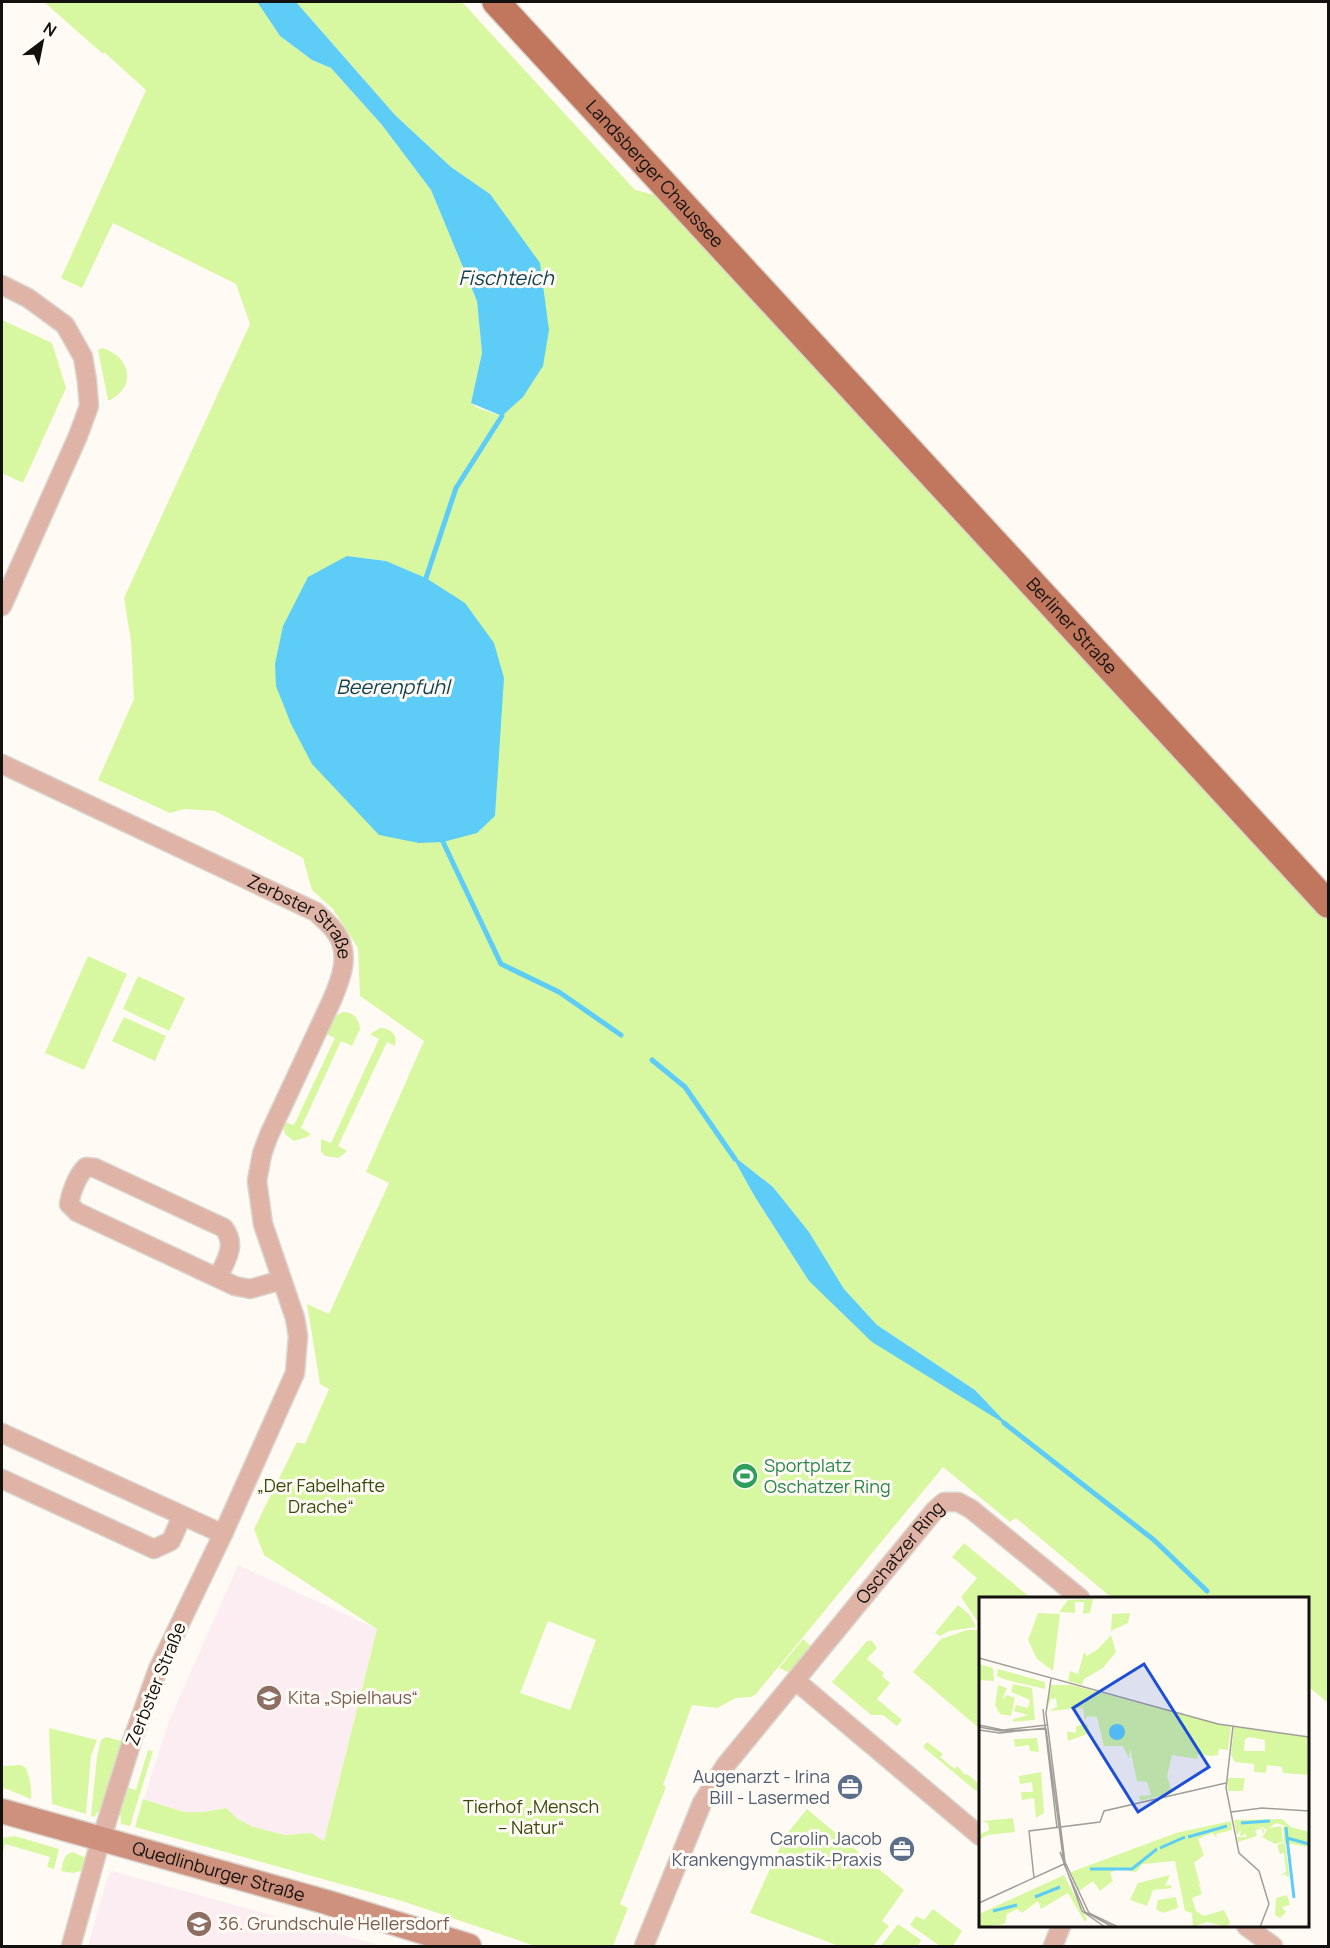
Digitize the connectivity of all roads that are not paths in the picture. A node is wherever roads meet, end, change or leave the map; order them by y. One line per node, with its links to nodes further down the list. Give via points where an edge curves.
1 (496, 2): 3 (main road, Landsberger Chaussee)
2 (2, 285): 4 (street, via 66,325 83,357 89,406)
3 (815, 346): 6 (main road, Berliner Straße)
4 (2, 606)
5 (2, 764): 8 (street, Zerbster Straße, via 296,901 316,912 336,932 345,958 340,982 269,1135 259,1167 263,1224)
6 (1329, 904)
7 (218, 1278): 7 (street, via 76,1212 69,1204 81,1172 86,1167 95,1168 224,1228 231,1245); 8 (street, via 250,1289)
8 (282, 1280): 12 (street, Zerbster Straße, via 298,1336 295,1373)
9 (2, 1433): 11 (street)
10 (2, 1479): 11 (street, via 154,1549 171,1540)
11 (182, 1516): 12 (street)
12 (223, 1534): 17 (street, Zerbster Straße, via 158,1670)
13 (1078, 1597): 14 (street, Oschatzer Ring, via 971,1509 958,1502 944,1502)
14 (795, 1681): 16 (street); 22 (street, Oschatzer Ring, via 725,1766 702,1803)
15 (2, 1811): 17 (street, Quedlinburger Straße)
16 (979, 1834)
17 (102, 1839): 20 (street, Zerbster Straße); 21 (street, Quedlinburger Straße)
18 (1060, 1927): 23 (street)
19 (1247, 1927): 24 (street)
20 (71, 1947)
21 (469, 1947)
22 (644, 1947)
23 (1053, 1947)
24 (1273, 1947)

